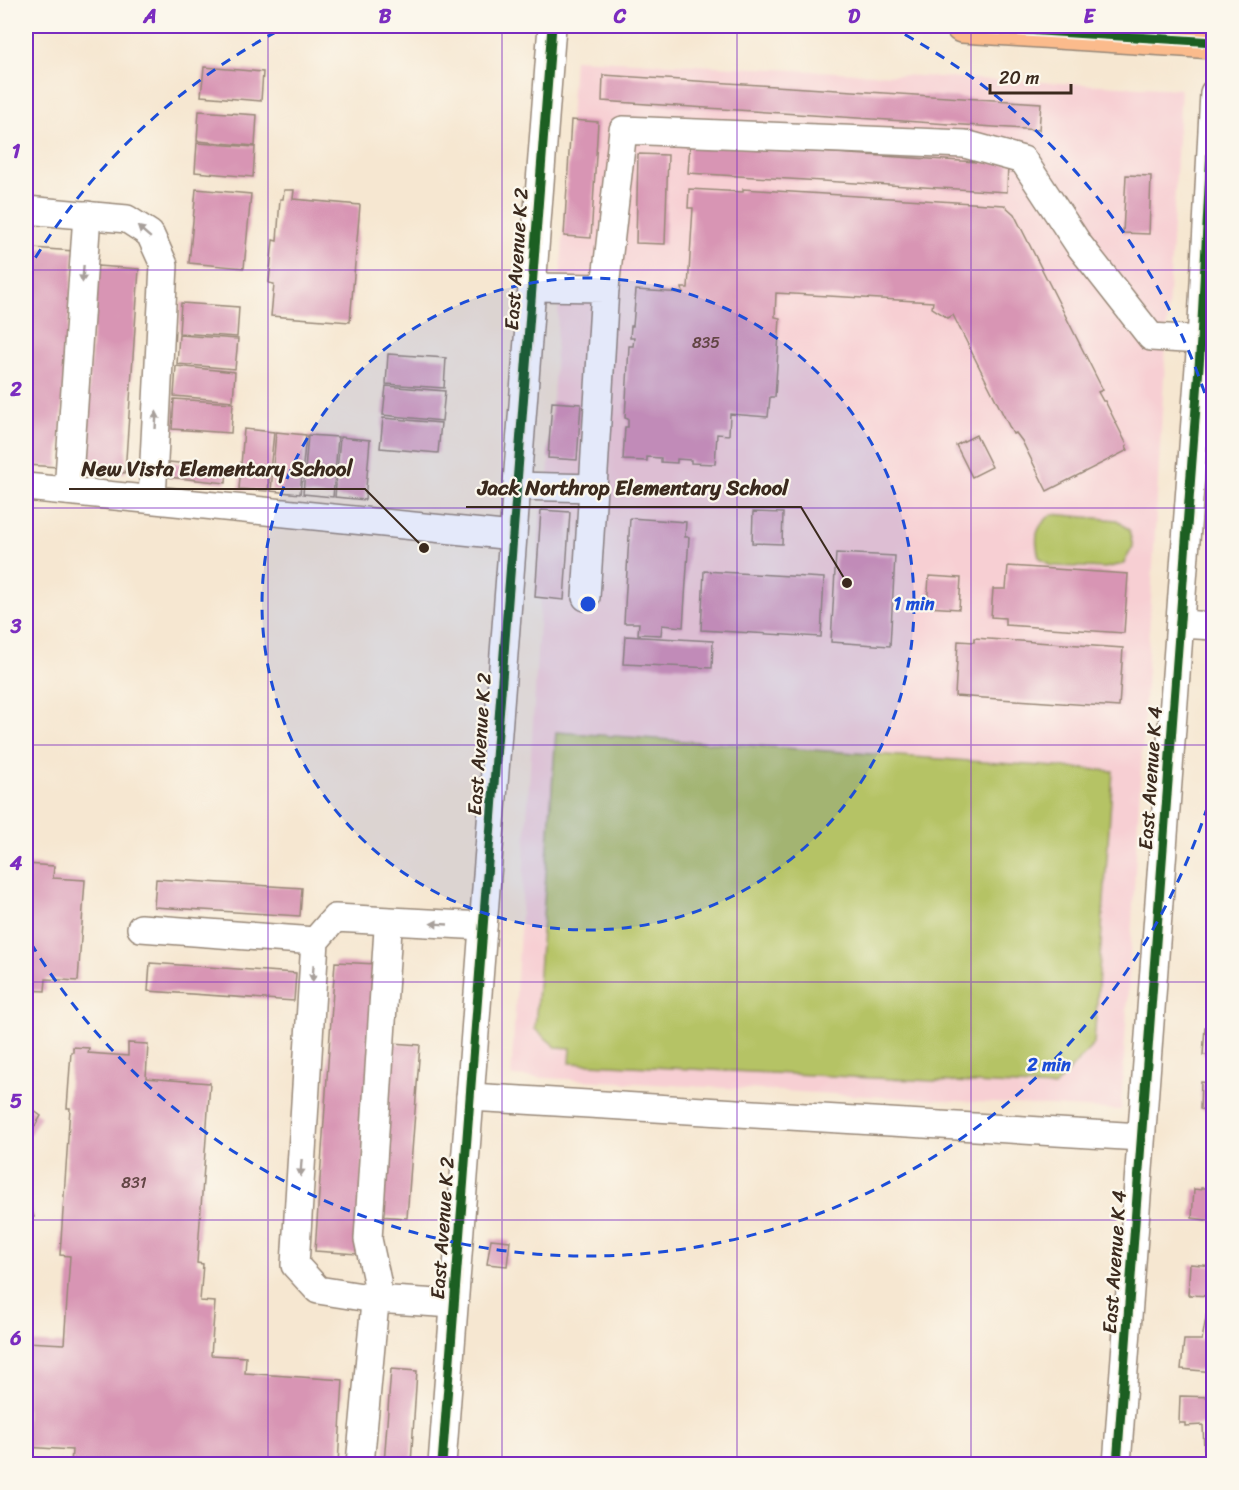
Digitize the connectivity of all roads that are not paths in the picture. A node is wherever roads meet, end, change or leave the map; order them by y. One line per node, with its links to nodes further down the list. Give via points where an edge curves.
1 (552, 26): 7 (street, East Avenue K 2)
2 (962, 26): 3 (main road)
3 (1214, 42)
4 (1214, 93): 9 (street, East Avenue K 4)
5 (26, 210): 6 (street)
6 (87, 216): 13 (street, one-way to 13); 14 (street, one-way to 6, via 164,265 150,234 127,219)
7 (532, 287): 8 (street); 10 (street, East Avenue K 2)
8 (605, 288): 9 (street, via 623,130 965,144 1023,159 1079,245 1151,337); 12 (street)
9 (1201, 340): 17 (street, East Avenue K 4)
10 (517, 486): 12 (street); 15 (street, East Avenue K 2)
11 (26, 487): 13 (street)
12 (593, 488): 16 (street)
13 (68, 491): 14 (street)
14 (152, 500): 15 (street)
15 (513, 536): 20 (street, East Avenue K 2)
16 (586, 597)
17 (1180, 624): 18 (street); 24 (street, East Avenue K 4)
18 (1214, 626)
19 (394, 922): 20 (street, one-way to 19); 22 (street, via 335,918); 25 (street, via 388,928 368,1239 377,1281)
20 (483, 926): 23 (street, East Avenue K 2)
21 (141, 928): 22 (street)
22 (315, 941): 25 (street, one-way to 25, via 295,1265 318,1290)
23 (470, 1097): 24 (street); 26 (street, East Avenue K 2)
24 (1141, 1137): 29 (street, East Avenue K 4)
25 (375, 1299): 26 (street); 27 (street)
26 (454, 1304): 28 (street, East Avenue K 2)
27 (360, 1464)
28 (442, 1464)
29 (1117, 1464)

